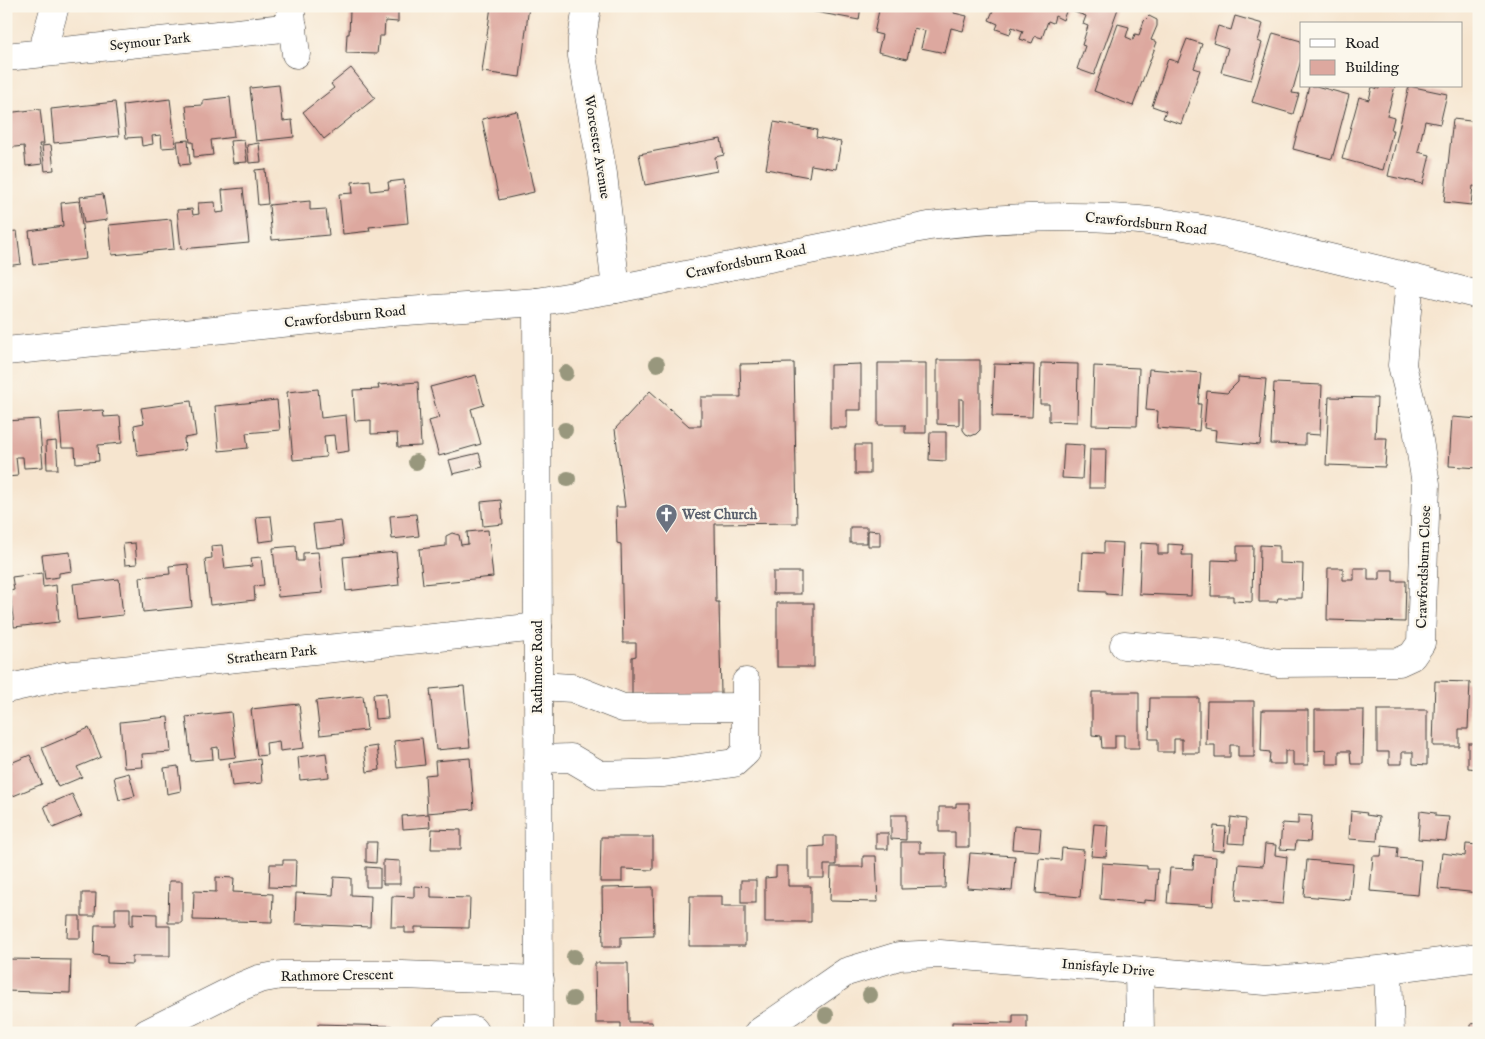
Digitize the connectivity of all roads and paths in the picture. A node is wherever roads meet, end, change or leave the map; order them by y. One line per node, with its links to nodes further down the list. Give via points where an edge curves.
1 (55, 6): 4 (street)
2 (587, 6): 8 (street, Worcester Avenue, via 582,56 603,174)
3 (291, 16): 4 (street, Seymour Park); 5 (street, Seymour Park)
4 (42, 53): 6 (street, Seymour Park)
5 (296, 54)
6 (6, 57)
7 (1410, 278): 8 (street, Crawfordsburn Road, via 1230,233 1158,222 1033,216 929,226); 9 (street, Crawfordsburn Road); 13 (street, Crawfordsburn Close, via 1402,365 1426,484 1421,643 1412,656 1399,662 1278,663 1228,654)
8 (616, 289): 10 (street, Crawfordsburn Road)
9 (1479, 295)
10 (537, 302): 11 (street, Crawfordsburn Road, via 392,312); 12 (street, Rathmore Road)
11 (6, 351)
12 (538, 627): 14 (street, Rathmore Road); 15 (street, Strathearn Park, via 64,676)
13 (1124, 645)
14 (539, 686): 16 (street, Rathmore Road); 16 (street, via 572,688 622,708 746,695 746,752 734,763 664,773 600,776 571,758)
15 (6, 689)
16 (538, 759): 20 (street, Rathmore Road)
17 (1479, 957): 18 (street, Innisfayle Drive)
18 (1388, 968): 19 (street, Innisfayle Drive, via 1266,981); 27 (street)
19 (1139, 971): 25 (street, Innisfayle Drive, via 940,954 899,956 846,972); 26 (street)
20 (540, 980): 21 (street, Rathmore Crescent, via 281,975 259,979 235,989); 24 (street, Rathmore Road)
21 (147, 1033)
22 (445, 1033): 23 (street, via 473,1030)
23 (475, 1033)
24 (539, 1033)
25 (758, 1033)
26 (1140, 1033)
27 (1390, 1033)

